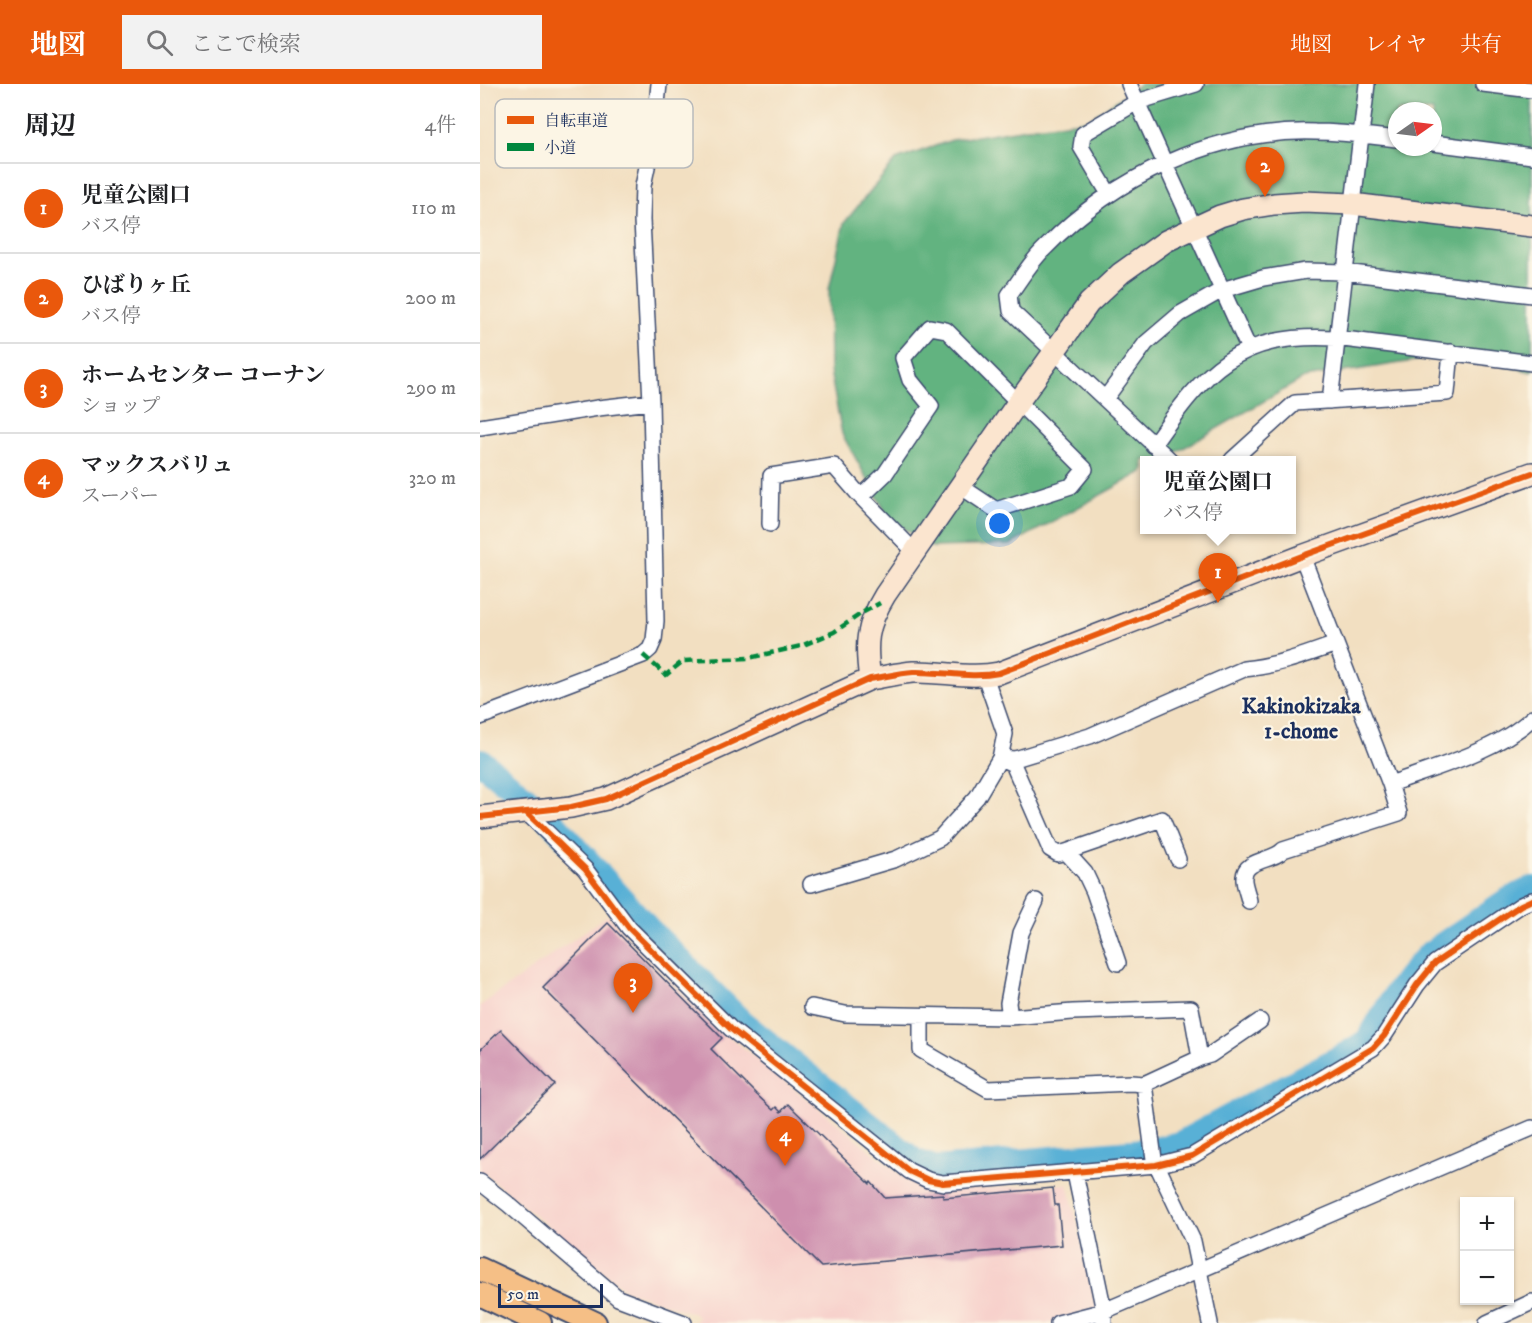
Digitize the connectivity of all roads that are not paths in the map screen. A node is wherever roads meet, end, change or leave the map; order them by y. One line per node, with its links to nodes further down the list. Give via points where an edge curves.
1 (659, 84): 7 (street)
2 (1129, 84): 8 (street)
3 (1196, 84): 8 (street)
4 (1367, 84): 9 (street)
5 (1483, 84): 6 (street)
6 (1532, 90)
7 (658, 99)
8 (1137, 102): 13 (street); 15 (street, via 1083,134 1081,147)
9 (1361, 135): 10 (street); 13 (street, via 1314,132 1252,137); 16 (street)
10 (1388, 138)
11 (1442, 145): 12 (street)
12 (1532, 156)
13 (1164, 163): 15 (street); 18 (street)
14 (647, 168): 30 (street, via 642,220)
15 (1109, 194): 24 (street, via 1043,249 1009,295 1011,311)
16 (1352, 204): 17 (street); 18 (street, via 1274,204 1243,209); 19 (street)
17 (1532, 226)
18 (1192, 228): 20 (street); 24 (street, via 1120,273 1089,303)
19 (1344, 272): 20 (street, via 1288,272); 21 (street); 22 (street)
20 (1222, 290): 23 (street); 27 (street, via 1180,314 1146,343)
21 (1532, 295)
22 (1336, 338): 23 (street, via 1281,339); 25 (street); 29 (street)
23 (1249, 349): 32 (street, via 1206,376)
24 (1054, 351): 27 (street); 28 (street)
25 (1451, 352): 26 (street); 29 (street, via 1447,393)
26 (1532, 363)
27 (1105, 399): 32 (street)
28 (1019, 401): 36 (street); 36 (street, via 1085,469 1071,486 996,510); 37 (street, via 946,330 930,327 903,358 910,380 931,406 885,474)
29 (1330, 401): 34 (street, via 1295,403)
30 (651, 402): 31 (street); 44 (street, via 656,621 651,649)
31 (480, 428)
32 (1153, 445): 33 (street)
33 (1165, 456)
34 (1236, 456)
35 (1532, 473): 40 (street)
36 (960, 486): 39 (street)
37 (861, 497): 38 (street, via 834,466 771,476); 39 (street)
38 (770, 524)
39 (915, 552): 43 (street, via 874,614 868,630)
40 (1302, 556): 41 (street); 42 (street)
41 (1336, 644): 46 (street, via 1292,660 1244,669 1090,736 1015,759); 47 (street)
42 (985, 676): 43 (street, via 913,672); 46 (street, via 1005,734)
43 (870, 679): 48 (street, via 606,799)
44 (480, 717)
45 (1532, 718): 47 (street, via 1499,743)
46 (1000, 758): 50 (street, via 1013,764 1050,849 1058,854); 52 (street, via 977,797 940,838 896,859)
47 (1390, 784): 55 (street, via 1399,813 1283,850 1250,865 1243,878)
48 (527, 813): 49 (street); 65 (street, via 585,869 629,928 731,1029 909,1171 943,1183)
49 (480, 817)
50 (1066, 852): 51 (street, via 1162,819); 56 (street, via 1085,873 1094,892)
51 (1178, 859)
52 (811, 884)
53 (1532, 900): 64 (street, via 1435,963 1373,1048 1192,1156)
54 (1036, 901): 59 (street, via 1021,933 1008,1003)
55 (1250, 901)
56 (1118, 963)
57 (812, 1007): 58 (street, via 845,1014)
58 (921, 1016): 59 (street); 62 (street, via 921,1050 988,1089)
59 (1010, 1017): 61 (street, via 1191,1008)
60 (1260, 1021): 61 (street)
61 (1200, 1058): 62 (street)
62 (1144, 1084): 64 (street)
63 (1532, 1128): 68 (street)
64 (1155, 1162): 65 (street); 68 (street, via 1192,1241)
65 (1075, 1173): 71 (street)
66 (480, 1182): 72 (street, via 618,1298)
67 (480, 1269): 74 (main road)
68 (1198, 1272): 71 (street); 76 (street)
69 (480, 1294): 73 (main road)
70 (1532, 1302): 77 (street)
71 (1104, 1317): 75 (street)
72 (677, 1322)
73 (540, 1323)
74 (596, 1323)
75 (1058, 1323)
76 (1210, 1323)
77 (1487, 1323)

